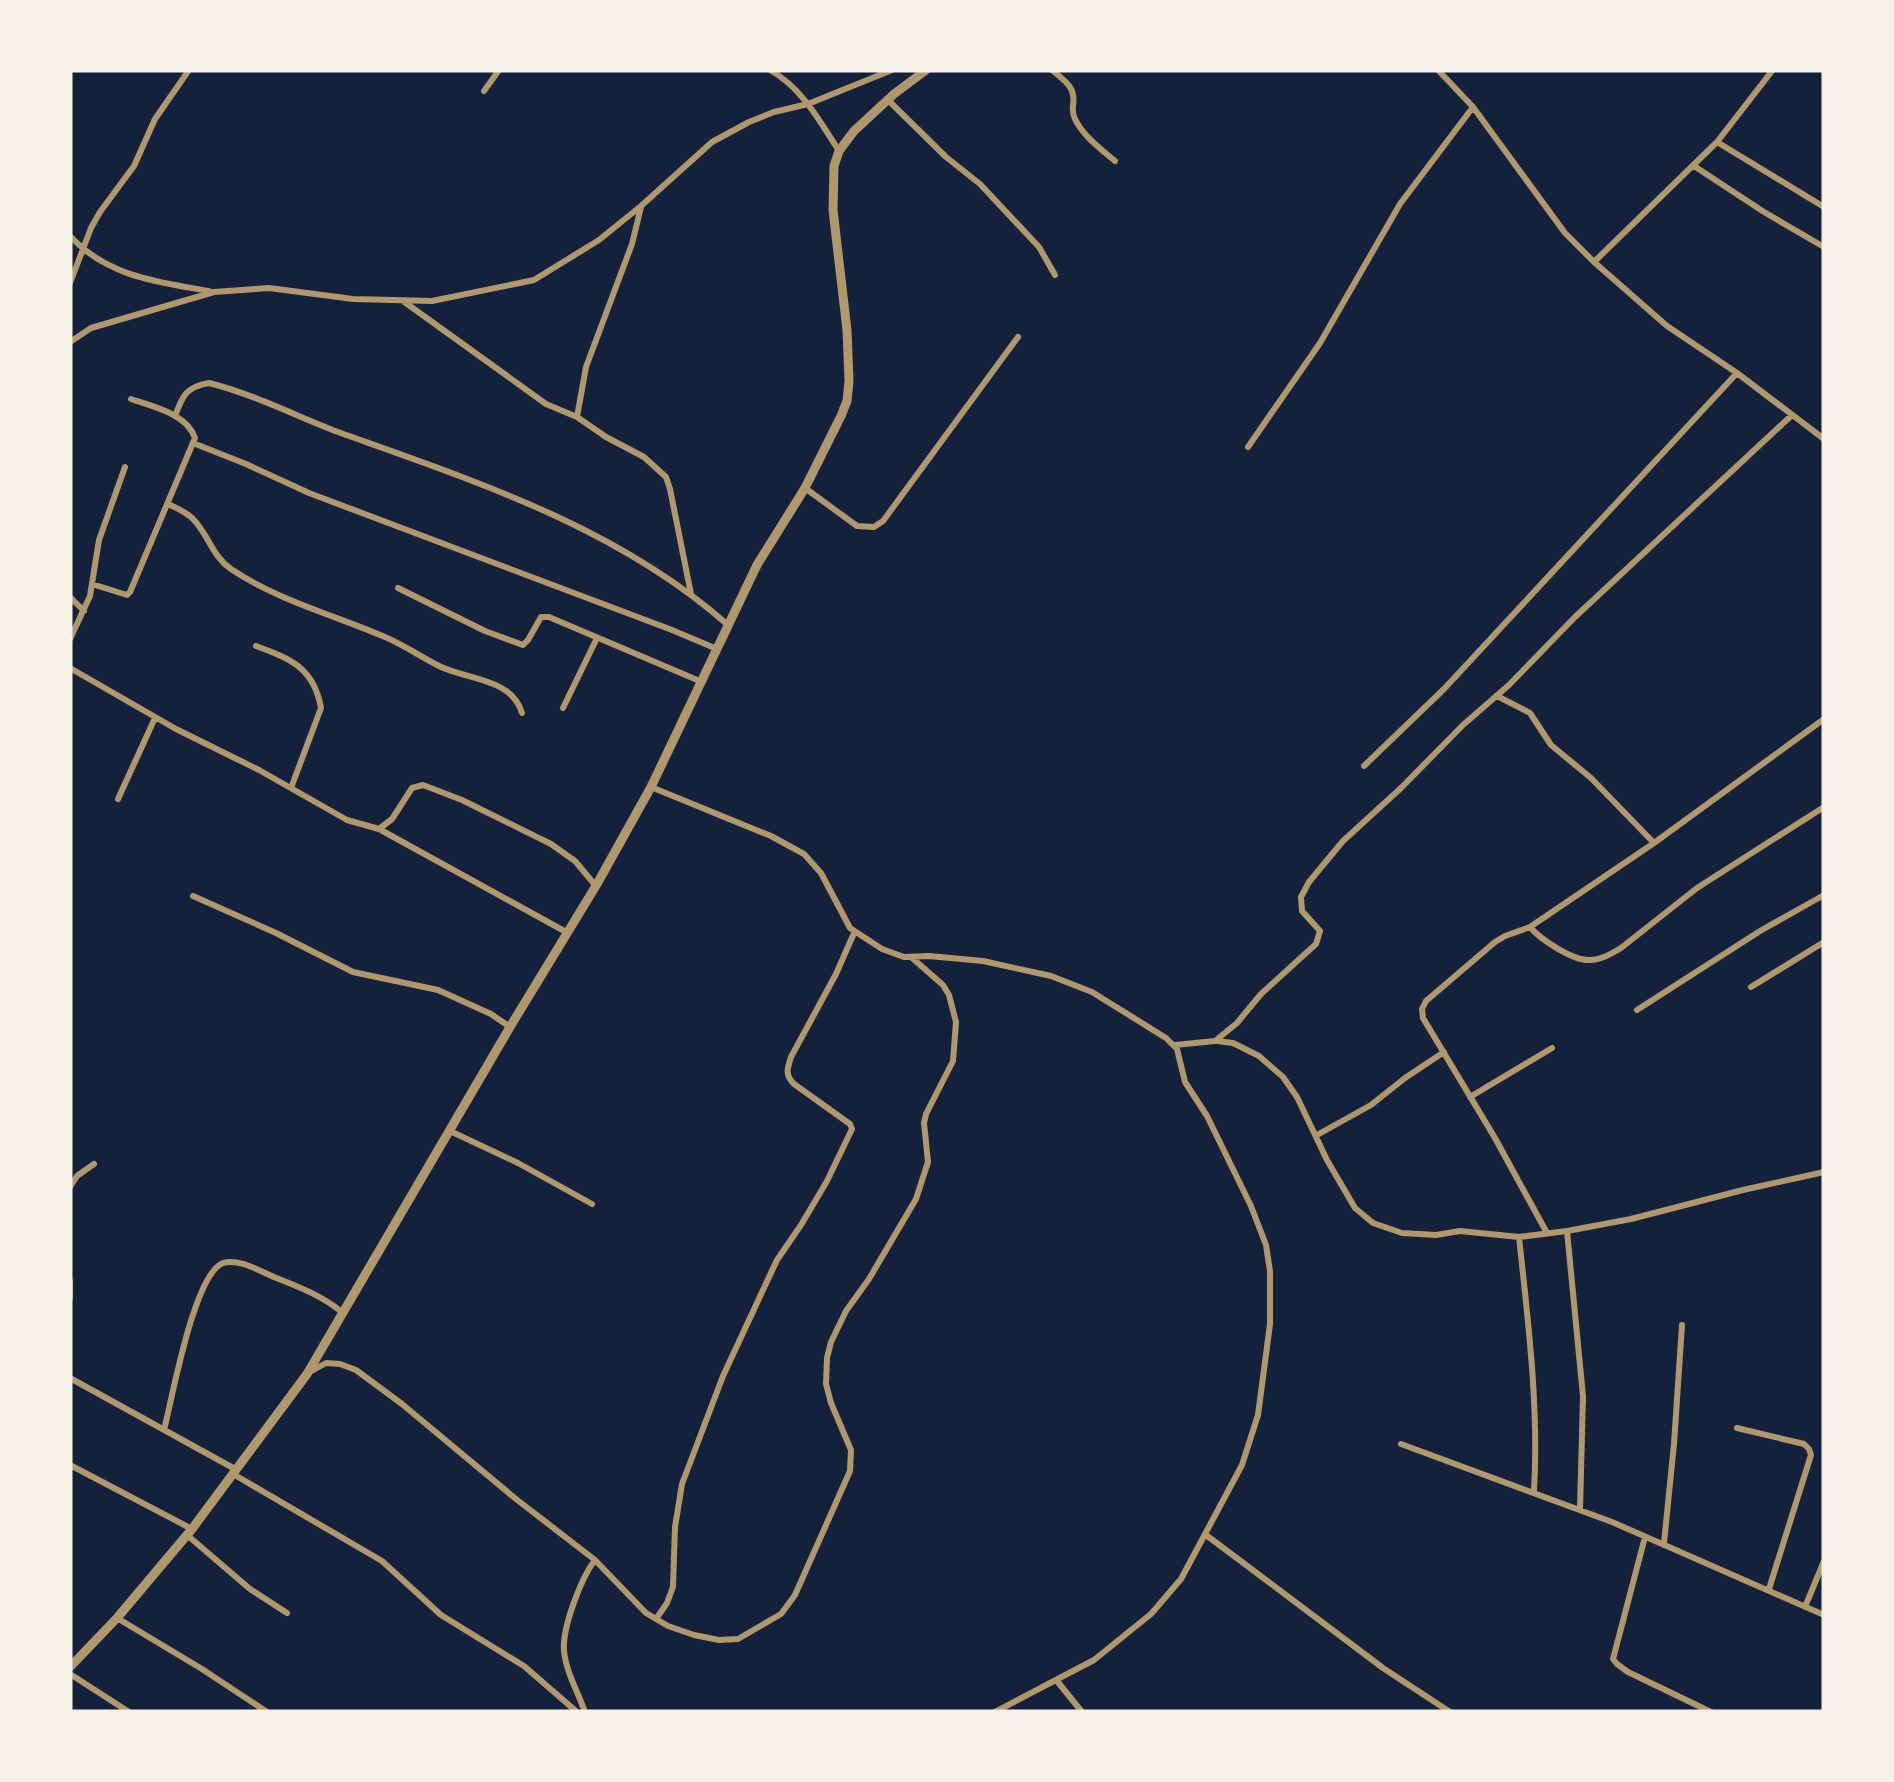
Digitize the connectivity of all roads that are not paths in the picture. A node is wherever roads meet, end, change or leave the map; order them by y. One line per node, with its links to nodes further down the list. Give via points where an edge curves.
1 (189, 70): 21 (street, via 100,212)
2 (498, 70): 9 (street)
3 (770, 70): 11 (street)
4 (892, 70): 11 (street)
5 (926, 70): 10 (street)
6 (1052, 70): 15 (street, via 1072,88 1075,120)
7 (1438, 70): 12 (street)
8 (1772, 71): 13 (street)
9 (484, 91)
10 (888, 100): 14 (street); 23 (street, via 980,184 1039,247)
11 (808, 104): 14 (street); 17 (street, via 748,122 712,142)
12 (1473, 107): 22 (street, via 1565,233); 36 (street, via 1400,204 1320,344)
13 (1717, 142): 16 (street); 18 (street)
14 (839, 151): 38 (street, via 833,210 849,381 842,416)
15 (1114, 162)
16 (1694, 166): 20 (street); 22 (street)
17 (641, 206): 26 (street, via 534,280 432,301); 33 (street, via 586,367)
18 (1824, 206)
19 (70, 236): 21 (street)
20 (1824, 247)
21 (84, 251): 24 (street); 25 (street, via 143,280)
22 (1594, 262): 29 (street, via 1667,326)
23 (1054, 275)
24 (70, 283)
25 (214, 292): 26 (street, via 269,288); 28 (street, via 92,328)
26 (402, 300): 33 (street, via 546,404)
27 (1018, 337): 38 (street, via 883,521 858,526)
28 (70, 342)
29 (1737, 373): 31 (street); 57 (street, via 1444,689)
30 (132, 399): 32 (street)
31 (1792, 415): 34 (street); 52 (street)
32 (174, 416): 35 (street, via 188,424); 42 (street, via 194,385 224,386 479,482 600,536)
33 (577, 417): 42 (street, via 666,476)
34 (1824, 439)
35 (193, 443): 39 (street); 49 (street)
36 (1248, 447)
37 (125, 467): 40 (street)
38 (804, 488): 45 (street)
39 (168, 504): 40 (street, via 130,592); 54 (street, via 193,518 229,568 443,668 499,687 512,694)
40 (92, 584): 44 (street)
41 (398, 588): 46 (street, via 513,643 528,640 542,616)
42 (691, 595): 45 (street)
43 (70, 596): 44 (street)
44 (84, 610): 47 (street)
45 (728, 625): 49 (street)
46 (596, 638): 51 (street); 53 (street)
47 (70, 639)
48 (256, 646): 59 (street, via 300,666 322,708)
49 (718, 650): 51 (street)
50 (70, 668): 55 (street)
51 (703, 682): 58 (street)
52 (1497, 696): 63 (street, via 1530,713 1551,745); 75 (street, via 1320,868 1300,904 1319,928 1319,940)
53 (563, 708)
54 (522, 713)
55 (155, 718): 59 (street); 60 (street)
56 (1824, 720): 63 (street)
57 (1364, 766)
58 (651, 787): 64 (street); 68 (street, via 804,854)
59 (291, 788): 62 (street)
60 (118, 798)
61 (1824, 807): 67 (street, via 1697,888 1608,956 1580,959)
62 (379, 830): 64 (street, via 412,788 423,785 551,844); 69 (street)
63 (1654, 842): 67 (street)
64 (596, 886): 69 (street)
65 (1824, 894): 73 (street)
66 (193, 896): 74 (street, via 353,972 438,990)
67 (1530, 927): 78 (street, via 1495,942 1426,1001 1422,1018)
68 (854, 932): 71 (street); 113 (street, via 787,1068 794,1084 852,1130 777,1260 722,1376 682,1484 672,1587)
69 (568, 933): 74 (street)
70 (1824, 942): 72 (street)
71 (911, 957): 76 (street, via 983,961 1051,976 1092,992); 113 (street, via 949,994 956,1044 924,1123 928,1162 916,1199 831,1342 826,1384 851,1450 850,1471 781,1614 738,1639 719,1640)
72 (1751, 986)
73 (1637, 1010)
74 (510, 1027): 80 (street)
75 (1215, 1040): 76 (street); 81 (street, via 1270,1064 1291,1086)
76 (1174, 1045): 103 (street, via 1185,1082 1251,1206 1270,1270 1258,1415)
77 (1552, 1048): 79 (street)
78 (1444, 1052): 79 (street); 81 (street)
79 (1470, 1097): 87 (street)
80 (450, 1132): 85 (street); 91 (street)
81 (1317, 1135): 88 (street, via 1355,1208 1372,1224 1421,1236 1460,1231)
82 (94, 1164): 84 (street)
83 (1824, 1172): 86 (street)
84 (70, 1187)
85 (592, 1204)
86 (1567, 1231): 87 (street); 101 (street, via 1583,1396)
87 (1547, 1233): 88 (street)
88 (1520, 1237): 100 (street)
89 (70, 1281): 90 (street)
90 (70, 1298)
91 (344, 1314): 93 (street); 96 (street, via 252,1268 218,1264 181,1351)
92 (1682, 1325): 105 (street)
93 (307, 1374): 99 (street); 106 (street, via 326,1363 356,1370)
94 (70, 1378): 96 (street)
95 (1737, 1428): 108 (street, via 1804,1444 1811,1456)
96 (164, 1430): 99 (street)
97 (1400, 1444): 100 (street)
98 (70, 1465): 102 (street)
99 (234, 1471): 102 (street); 118 (street, via 382,1561 441,1614 524,1666)
100 (1534, 1492): 101 (street)
101 (1580, 1510): 104 (street)
102 (189, 1532): 110 (street, via 250,1589); 112 (street)
103 (1206, 1535): 115 (street, via 1173,1592 1151,1614); 122 (street)
104 (1645, 1536): 105 (street); 123 (street, via 1613,1658 1628,1672)
105 (1664, 1543): 108 (street)
106 (595, 1560): 113 (street); 119 (street, via 584,1575 563,1646)
107 (1824, 1561): 109 (street)
108 (1769, 1590): 109 (street)
109 (1805, 1607): 111 (street)
110 (287, 1613)
111 (1824, 1615)
112 (117, 1618): 114 (street); 117 (street)
113 (656, 1619)
114 (70, 1671): 116 (street)
115 (1057, 1681): 120 (street); 121 (street)
116 (130, 1712)
117 (268, 1712)
118 (577, 1712)
119 (585, 1712)
120 (995, 1712)
121 (1082, 1712)
122 (1450, 1712)
123 (1712, 1712)

